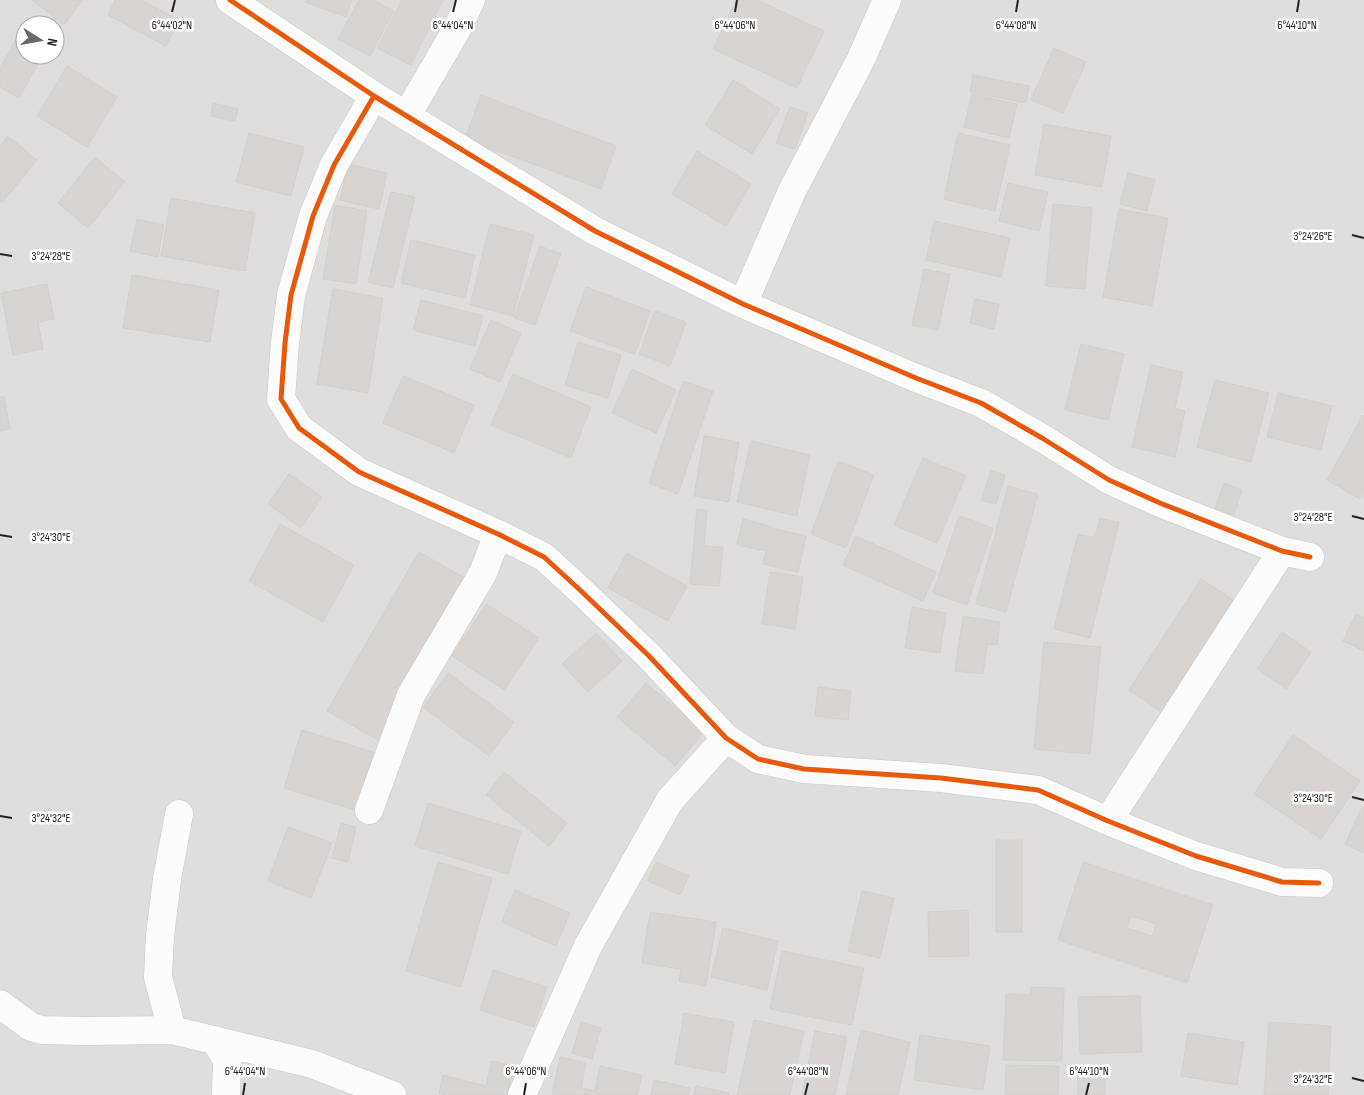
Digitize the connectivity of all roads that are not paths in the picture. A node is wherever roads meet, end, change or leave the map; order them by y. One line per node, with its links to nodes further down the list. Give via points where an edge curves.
1 (230, 0): 4 (street)
2 (471, 0): 5 (street)
3 (887, 0): 6 (street, via 862,60 792,191)
4 (374, 96): 5 (street); 7 (street, via 334,165 313,216 291,295 281,399 300,428 359,472)
5 (407, 115): 6 (street, via 595,231)
6 (743, 304): 8 (street, via 981,404 1109,480)
7 (498, 534): 10 (street, via 544,557 649,656); 11 (street, via 483,573 411,695)
8 (1282, 551): 9 (street); 13 (street)
9 (1310, 557)
10 (726, 738): 13 (street, via 758,759 804,769 941,778 1038,790); 20 (street, via 670,800 588,946)
11 (370, 810)
12 (180, 814): 16 (street, via 167,879 158,977)
13 (1108, 821): 14 (street, via 1196,856 1282,882)
14 (1319, 883)
15 (0, 1004): 16 (street, via 31,1027 42,1030)
16 (172, 1030): 17 (street)
17 (215, 1040): 18 (street, via 227,1060); 19 (street, via 312,1064)
18 (226, 1095)
19 (392, 1095)
20 (522, 1095)

